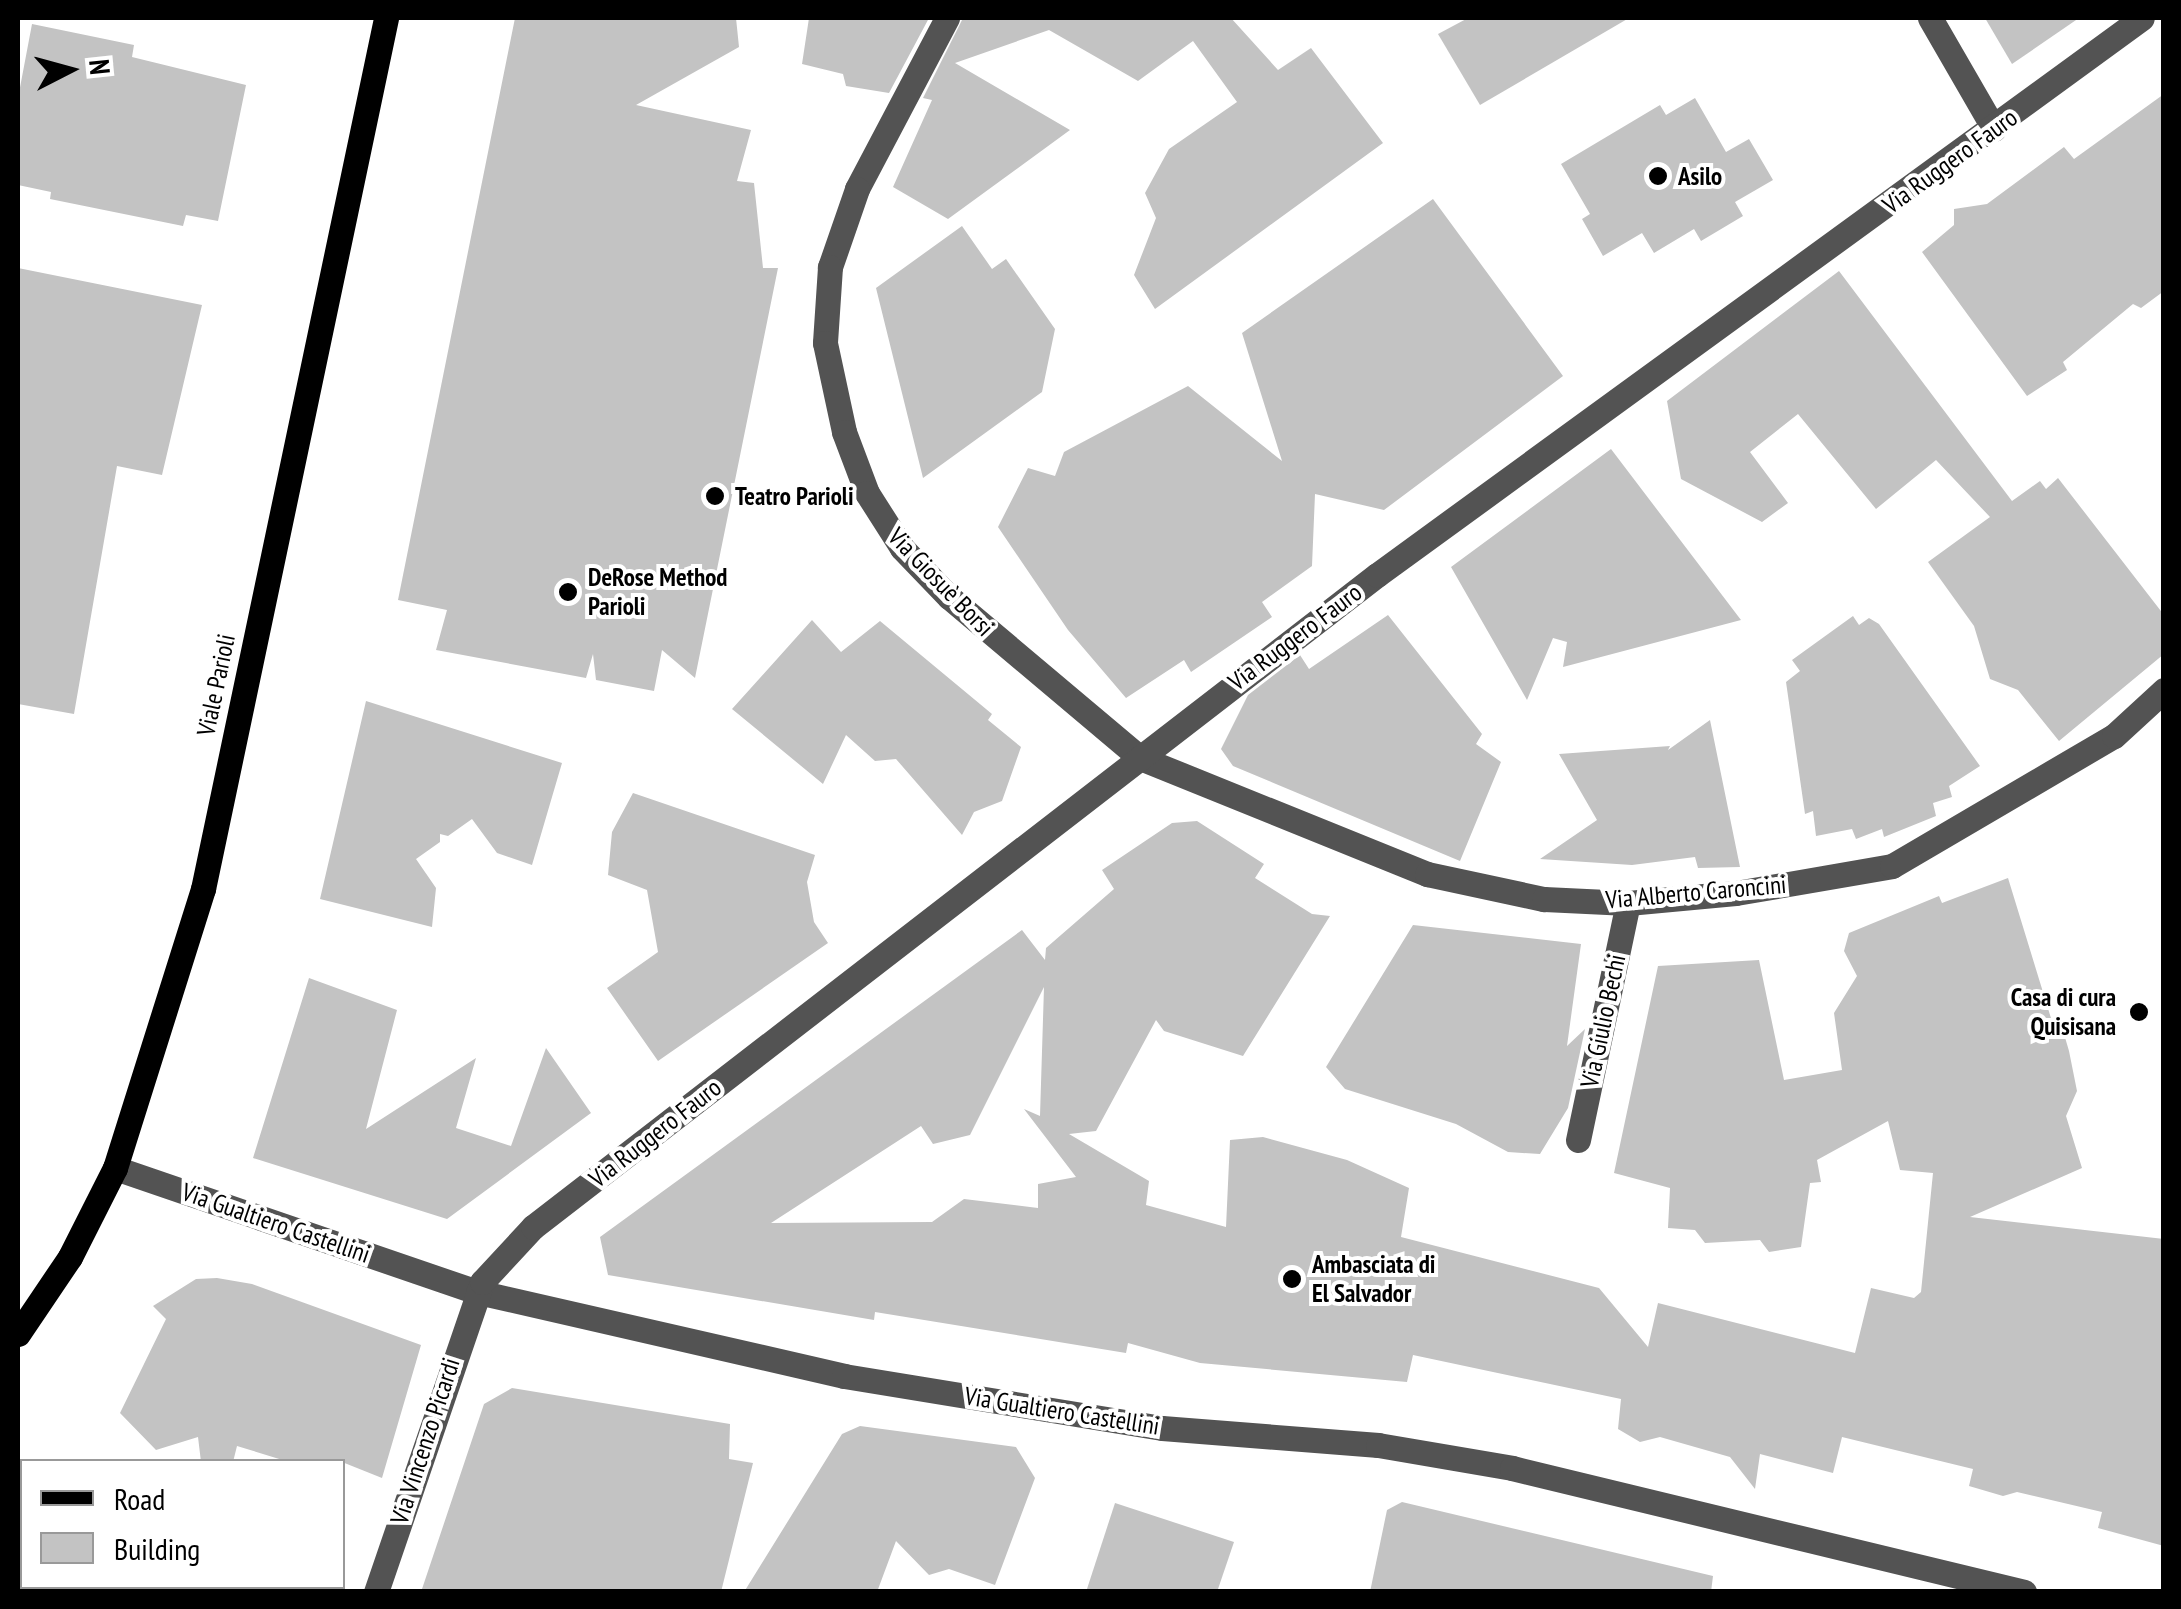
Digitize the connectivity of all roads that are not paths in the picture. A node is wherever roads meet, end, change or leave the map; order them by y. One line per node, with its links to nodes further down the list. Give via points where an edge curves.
1 (386, 18): 10 (main road, Viale Parioli, via 202,889)
2 (947, 18): 7 (street, Via Giosuè Borsi, via 857,189 830,267 825,344 844,432 867,493 902,548 948,597)
3 (1930, 18): 5 (street)
4 (2142, 18): 5 (street, Via Ruggero Fauro)
5 (1994, 129): 7 (street, Via Ruggero Fauro, via 1534,458)
6 (2164, 690): 8 (street, Via Alberto Caroncini, via 2114,736 1892,866 1736,893)
7 (1140, 758): 8 (street, Via Alberto Caroncini, via 1427,874 1544,899); 11 (street, Via Ruggero Fauro, via 532,1227 496,1261)
8 (1628, 903): 9 (street, Via Giulio Bechi)
9 (1578, 1140)
10 (115, 1168): 11 (street, Via Gualtiero Castellini); 12 (main road, Viale Parioli, via 70,1257)
11 (478, 1292): 13 (street, Via Vincenzo Picardi); 14 (street, Via Gualtiero Castellini, via 844,1376 1162,1428 1378,1445 1512,1468)
12 (18, 1334)
13 (376, 1592)
14 (2024, 1592)

